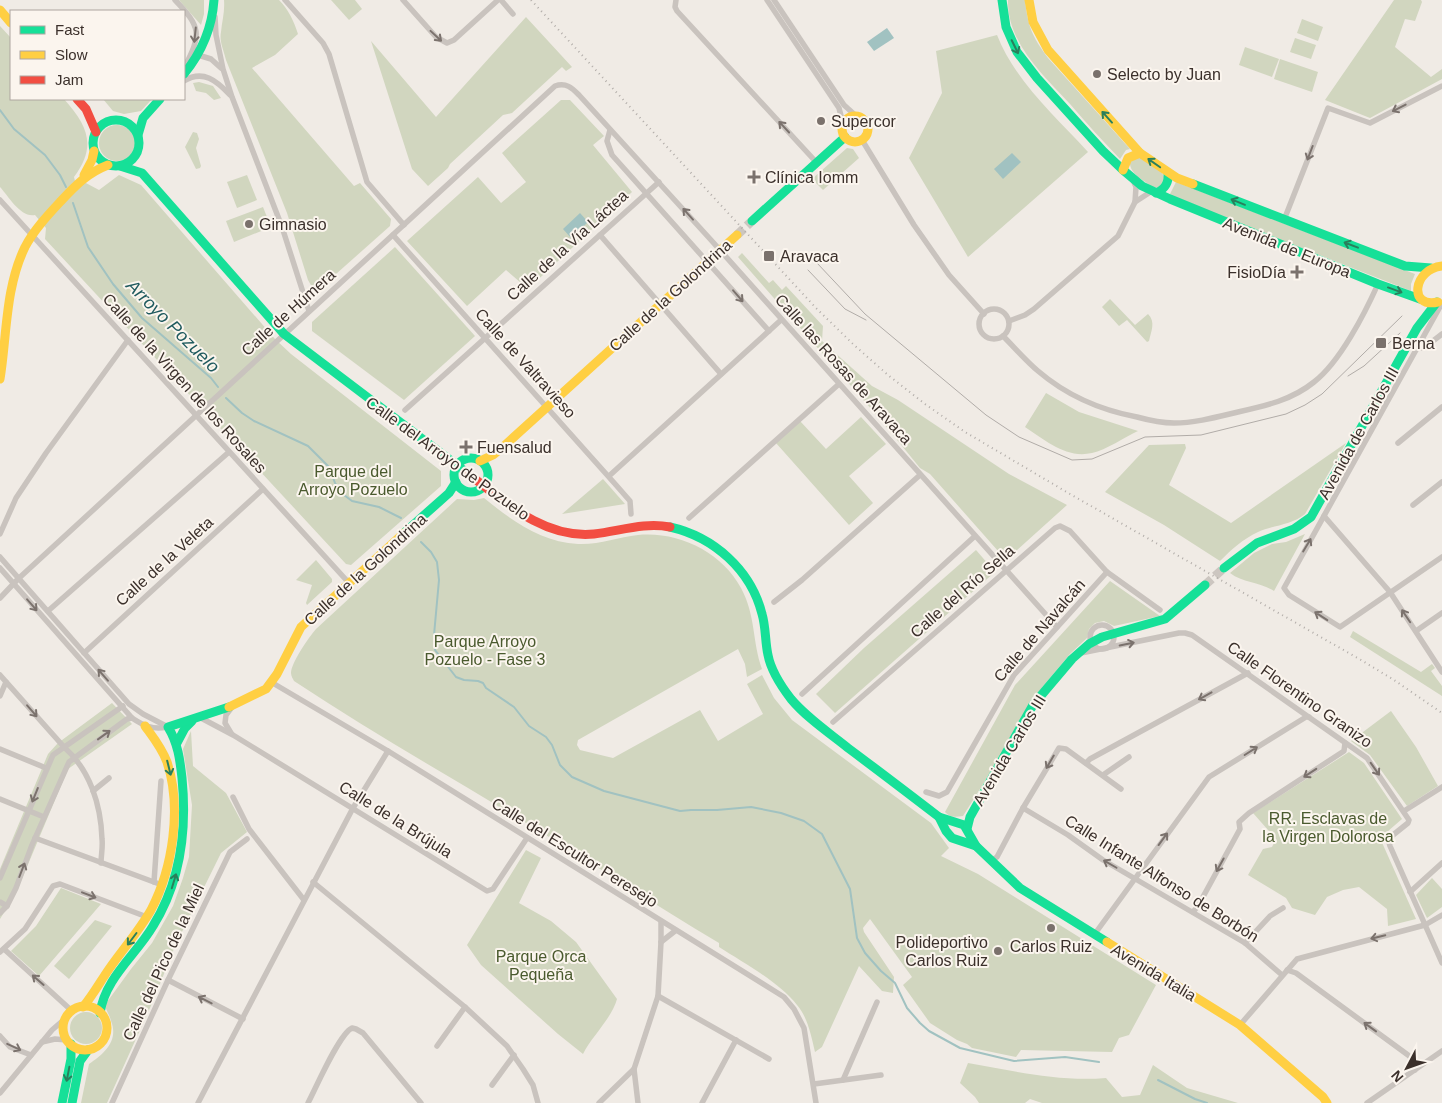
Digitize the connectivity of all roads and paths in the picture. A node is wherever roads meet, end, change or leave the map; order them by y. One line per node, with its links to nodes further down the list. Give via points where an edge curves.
1 (175, 0): 12 (street, one-way to 12)
2 (284, 0): 55 (street, via 329,54 367,182)
3 (403, 0): 4 (street, one-way to 4, via 436,37 447,43)
4 (500, 0): 14 (street)
5 (676, 0): 40 (street, one-way to 5, via 677,11)
6 (767, 0): 31 (street, via 839,108)
7 (774, 0): 28 (street, via 844,105)
8 (1002, 0): 43 (main road, Avenida de Europa, one-way to 43, via 1006,27 1017,52)
9 (1029, 0): 39 (main road, Avenida de Europa, one-way to 9, via 1048,50 1033,22)
10 (214, 4): 16 (main road, via 205,42); 18 (street)
11 (0, 10): 15 (main road)
12 (183, 10)
13 (185, 12): 17 (street, one-way to 17, via 194,23 197,35)
14 (513, 14)
15 (10, 22)
16 (198, 55): 18 (street, via 211,59); 19 (main road)
17 (185, 65)
18 (223, 70): 23 (street)
19 (185, 73)
20 (185, 80): 23 (street, via 199,76 210,78)
21 (556, 86): 32 (street, Calle las Rosas de Aravaca, via 570,86); 55 (street, Calle de Húmera)
22 (1442, 86): 53 (street, one-way to 53, via 1370,123 1328,108)
23 (232, 97): 68 (street)
24 (78, 100): 26 (main road)
25 (159, 100): 27 (main road)
26 (86, 109): 29 (main road); 33 (main road)
27 (150, 109): 30 (main road); 34 (main road, via 143,118)
28 (856, 115): 31 (main road); 36 (main road, via 864,118 868,126 867,135)
29 (107, 121): 30 (main road); 33 (main road)
30 (124, 121): 34 (main road)
31 (843, 124): 35 (main road)
32 (610, 130): 48 (street, Calle las Rosas de Aravaca); 50 (street, Calle las Rosas de Aravaca, via 607,142 612,155)
33 (96, 132): 37 (main road)
34 (138, 135): 38 (main road)
35 (845, 137): 36 (main road, via 853,142); 40 (main road)
36 (862, 140): 69 (street, via 949,275)
37 (94, 150): 41 (main road); 47 (main road, via 89,168)
38 (138, 152): 42 (main road, via 131,161); 44 (main road)
39 (1140, 153): 43 (main road, via 1128,156); 45 (main road, Avenida de Europa, one-way to 39)
40 (817, 162): 54 (main road)
41 (108, 165): 42 (main road); 47 (main road, via 95,169)
42 (120, 166): 44 (main road)
43 (1123, 170): 46 (main road, Avenida de Europa)
44 (142, 173): 74 (main road, Calle del Arroyo de Pozuelo)
45 (1168, 173): 49 (main road, via 1164,189); 53 (main road, Avenida de Europa, one-way to 45)
46 (1133, 178): 49 (main road, Avenida de Europa); 52 (street)
47 (80, 180): 56 (main road)
48 (659, 182): 50 (street, Calle de la Vía Láctea); 60 (street, Calle las Rosas de Aravaca, one-way to 48)
49 (1154, 192): 52 (street); 64 (main road, Avenida de Europa)
50 (646, 193): 58 (street, Calle de la Vía Láctea); 61 (street, Calle las Rosas de Aravaca)
51 (0, 200): 56 (street, Calle de la Virgen de los Rosales)
52 (1135, 202): 71 (street, via 1118,236 1034,309)
53 (1284, 220): 63 (main road, Avenida de Europa, one-way to 53, via 1406,266)
54 (752, 221)
55 (404, 225): 57 (street, Calle de Húmera)
56 (32, 235): 78 (street, Calle de la Virgen de los Rosales); 81 (main road, via 16,272)
57 (393, 235): 68 (street, Calle de Húmera); 77 (street, Calle de Valtravieso)
58 (600, 235): 67 (street); 77 (street, Calle de la Vía Láctea)
59 (737, 235): 60 (main road, Calle de la Golondrina)
60 (720, 250): 61 (main road, Calle de la Golondrina); 70 (street, Calle las Rosas de Aravaca)
61 (708, 262): 67 (main road, Calle de la Golondrina); 73 (street, Calle las Rosas de Aravaca, one-way to 73)
62 (1442, 266): 63 (main road, Avenida de Europa)
63 (1431, 268): 65 (main road, Avenida de Carlos III, via 1419,282)
64 (1378, 284): 65 (main road, Avenida de Europa, one-way to 65); 76 (street, via 1347,341 1315,381 1296,395 1271,404 1210,418 1173,423 1121,414 1089,403 1038,371)
65 (1421, 300): 66 (main road, Avenida de Europa, via 1429,304); 72 (main road, Avenida de Carlos III, via 1422,314)
66 (1440, 301): 72 (main road, Avenida de Carlos III); 79 (street)
67 (660, 304): 80 (street); 83 (main road, Calle de la Golondrina)
68 (310, 311): 74 (street, Calle de Húmera)
69 (984, 314): 71 (street, via 991,310 1000,311); 76 (street, via 980,321 982,333 990,339)
70 (781, 320): 73 (street); 82 (street, Calle las Rosas de Aravaca)
71 (1008, 321): 76 (street, via 1008,329)
72 (1417, 328): 110 (main road, Avenida de Carlos III, via 1307,520 1298,527 1259,542)
73 (769, 331): 80 (street)
74 (284, 334): 86 (street, Calle de Húmera); 91 (main road, Calle del Arroyo de Pozuelo)
75 (1442, 334): 79 (street, via 1424,348)
76 (1003, 336)
77 (485, 337): 83 (street, Calle de Valtravieso); 85 (street, Calle de la Vía Láctea)
78 (128, 340): 86 (street, Calle de la Virgen de los Rosales); 105 (street, via 16,498)
79 (1418, 345): 103 (street)
80 (722, 374): 94 (street)
81 (0, 379)
82 (839, 384): 93 (street, Calle las Rosas de Aravaca); 104 (street)
83 (547, 407): 89 (main road, Calle de la Golondrina); 94 (street, Calle de Valtravieso)
84 (1442, 408): 87 (street)
85 (405, 410)
86 (196, 416): 88 (street, Calle de la Virgen de los Rosales); 113 (street, Calle de Húmera)
87 (1398, 443)
88 (229, 452): 98 (street, Calle de la Virgen de los Rosales); 120 (street)
89 (493, 455): 90 (main road, Calle de la Golondrina); 92 (main road, Calle de la Golondrina)
90 (480, 461): 91 (main road, Calle de la Golondrina, via 468,459); 92 (main road)
91 (457, 466): 95 (main road); 97 (main road, Calle del Arroyo de Pozuelo)
92 (487, 468): 97 (main road, Calle de la Golondrina, via 488,478)
93 (920, 474): 106 (street, Calle las Rosas de Aravaca); 118 (street)
94 (609, 476): 102 (street, Calle de Valtravieso, via 630,501)
95 (456, 482): 99 (main road); 100 (main road, Calle de la Golondrina)
96 (1442, 482): 101 (street)
97 (484, 486): 99 (main road, Calle de la Golondrina, via 474,492); 171 (main road, Calle del Arroyo de Pozuelo, via 530,519 559,531 591,534 638,526 665,526 695,535 727,555 757,598 769,659 788,697 807,716)
98 (263, 489): 114 (street, Calle de la Virgen de los Rosales); 127 (street, Calle de la Veleta)
99 (463, 490): 100 (main road, Calle de la Golondrina)
100 (450, 493): 114 (main road, Calle de la Golondrina)
101 (1413, 505)
102 (631, 514)
103 (1324, 516): 116 (street); 116 (street, one-way to 103, via 1340,627 1289,595 1284,588)
104 (689, 518)
105 (0, 534)
106 (975, 536): 111 (street, Calle las Rosas de Aravaca); 135 (street)
107 (0, 557): 113 (street)
108 (1442, 558): 116 (street)
109 (0, 568): 113 (street)
110 (1224, 568)
111 (1006, 571): 112 (street, Calle del Río Sella, via 1060,526 1070,531); 122 (street, Calle las Rosas de Aravaca); 143 (street, Calle del Río Sella)
112 (1108, 572): 119 (street); 122 (street, Calle de Navalcán)
113 (16, 581): 117 (street, Calle de Húmera); 120 (street); 139 (street, one-way to 139)
114 (349, 583): 134 (main road, Calle de la Golondrina, via 301,627)
115 (1205, 585): 124 (main road, Avenida Carlos III, via 1165,619)
116 (1390, 592): 123 (street, one-way to 116)
117 (0, 598)
118 (774, 602)
119 (1160, 610)
120 (48, 612): 127 (street)
121 (1442, 613): 123 (street)
122 (1057, 628): 162 (street, Calle de Navalcán, via 1008,682 947,792 939,796)
123 (1416, 631): 129 (street)
124 (1114, 632): 125 (main road, Avenida Carlos III); 126 (street, via 1112,643)
125 (1092, 642): 126 (street); 128 (main road, Avenida Carlos III)
126 (1104, 649): 128 (street); 131 (street, Calle Florentino Granizo, one-way to 131, via 1185,632)
127 (84, 653): 137 (street, one-way to 127)
128 (1079, 653): 170 (main road, Avenida Carlos III, via 1033,705)
129 (1439, 662): 130 (street)
130 (1442, 672)
131 (1248, 673): 140 (street, Calle Florentino Granizo); 154 (street, one-way to 154)
132 (0, 675): 133 (street)
133 (6, 682): 136 (street); 149 (street, one-way to 149)
134 (271, 682): 138 (main road, Calle de la Golondrina, via 256,695); 151 (street, Calle del Escultor Peresejo)
135 (802, 694)
136 (0, 696)
137 (129, 704): 139 (street); 144 (street)
138 (235, 705): 142 (main road, Calle de la Golondrina); 146 (street, via 226,715 225,723)
139 (121, 707): 141 (street); 149 (street)
140 (1309, 717): 147 (street, Calle Florentino Granizo); 180 (street, one-way to 140, via 1210,777)
141 (132, 718): 145 (street); 152 (street, one-way to 141)
142 (197, 719): 144 (main road, Calle de la Golondrina); 146 (street, Calle de la Brújula); 148 (main road, via 185,728)
143 (833, 722)
144 (166, 726): 145 (street, Calle de la Golondrina); 148 (main road)
145 (150, 730): 182 (main road, one-way to 182, via 168,763 174,809 170,854)
146 (233, 735): 165 (street, Calle de la Brújula)
147 (1345, 743): 168 (street, Calle Florentino Granizo, one-way to 168, via 1367,758); 188 (street, one-way to 188, via 1344,751 1239,822 1240,829)
148 (177, 744): 207 (main road, one-way to 148, via 105,992 147,936 174,883 184,828)
149 (64, 748): 152 (street); 155 (street, via 53,755)
150 (0, 749): 155 (street)
151 (388, 751): 165 (street); 174 (street, Calle del Escultor Peresejo)
152 (74, 757): 161 (street); 169 (street)
153 (1129, 757): 156 (street)
154 (1086, 763): 156 (street); 166 (street, one-way to 166, via 1066,749 1059,748)
155 (46, 768): 167 (street, one-way to 167)
156 (1103, 775): 160 (street)
157 (109, 778): 161 (street)
158 (161, 782): 182 (street)
159 (1442, 787): 168 (street)
160 (1120, 788)
161 (93, 791): 178 (street, via 102,829)
162 (926, 792)
163 (0, 798): 167 (street)
164 (233, 798): 184 (street, via 249,829)
165 (353, 808): 174 (street, Calle de la Brújula, via 487,891 493,889); 181 (street)
166 (1023, 808): 176 (street); 180 (street, Calle Infante Alfonso de Borbón, one-way to 166)
167 (29, 810): 169 (street); 179 (street)
168 (1404, 811): 183 (street, via 1408,823 1388,839)
169 (44, 817): 173 (street)
170 (970, 817): 171 (main road); 172 (main road, Avenida Carlos III)
171 (952, 824): 172 (main road); 172 (main road, via 946,832 952,839 956,841)
172 (967, 835): 176 (main road, Avenida Italia)
173 (35, 838): 178 (street); 186 (street, one-way to 173)
174 (527, 838): 192 (street, Calle del Escultor Peresejo)
175 (247, 839): 201 (street, Calle del Pico de la Miel, via 230,852)
176 (994, 859): 195 (main road, Avenida Italia, via 1020,888)
177 (1442, 862): 183 (street)
178 (101, 863): 182 (street)
179 (0, 878)
180 (1134, 878): 188 (street, Calle Infante Alfonso de Borbón); 195 (street)
181 (313, 882): 184 (street); 204 (street)
182 (158, 883): 191 (main road)
183 (1410, 892): 193 (street)
184 (304, 900): 209 (street)
185 (0, 902): 186 (street)
186 (7, 906): 189 (street)
187 (1283, 908): 197 (street, via 1270,916)
188 (1193, 912): 197 (street, Calle Infante Alfonso de Borbón)
189 (0, 913)
190 (1442, 915): 193 (street)
191 (147, 917): 198 (street, one-way to 191, via 25,929 53,886 60,884); 205 (main road, one-way to 205)
192 (661, 922): 194 (street, Calle del Escultor Peresejo); 196 (street)
193 (1425, 925): 199 (street); 200 (street, one-way to 200, via 1301,957)
194 (676, 931): 196 (street); 225 (street, Calle del Escultor Peresejo, via 784,998 794,1009 804,1028)
195 (1094, 935): 210 (main road, Avenida Italia)
196 (661, 942): 202 (street)
197 (1245, 942): 200 (street, Calle Infante Alfonso de Borbón)
198 (2, 951): 206 (street, one-way to 198)
199 (1442, 963)
200 (1284, 973): 210 (street); 222 (street, Calle Infante Alfonso de Borbón, one-way to 200, via 1417,1063 1414,1059 1296,973)
201 (168, 980): 209 (street, one-way to 201); 231 (street, Calle del Pico de la Miel)
202 (658, 996): 212 (street); 221 (street)
203 (878, 1002): 224 (street)
204 (465, 1006): 215 (street); 219 (street)
205 (83, 1007): 206 (main road); 207 (main road)
206 (72, 1010): 208 (main road)
207 (100, 1013): 216 (main road, via 106,1022 106,1035 101,1043)
208 (66, 1018): 213 (street); 214 (main road, via 64,1027)
209 (243, 1019): 232 (street)
210 (1240, 1025): 228 (main road, Avenida Italia)
211 (0, 1036): 218 (street, one-way to 218, via 10,1047)
212 (736, 1040): 220 (street); 238 (street)
213 (42, 1042): 214 (street, via 55,1039); 218 (street)
214 (69, 1042): 216 (main road, via 80,1050); 229 (main road, one-way to 229, via 71,1059)
215 (437, 1046)
216 (88, 1050): 230 (main road, via 80,1061)
217 (1442, 1051): 222 (street)
218 (31, 1055): 227 (street)
219 (514, 1056): 226 (street); 235 (street, via 533,1085)
220 (769, 1059)
221 (634, 1069): 236 (street); 237 (street)
222 (1415, 1070): 241 (street)
223 (882, 1075): 224 (street)
224 (843, 1080): 225 (street)
225 (814, 1084): 239 (street, Calle del Escultor Peresejo)
226 (492, 1085)
227 (0, 1093)
228 (1325, 1100): 240 (main road, Avenida Italia)
229 (62, 1103)
230 (72, 1103)
231 (112, 1103)
232 (198, 1103)
233 (308, 1103): 234 (street, via 346,1031 356,1028)
234 (421, 1103)
235 (538, 1103)
236 (599, 1103)
237 (638, 1103)
238 (702, 1103)
239 (816, 1103)
240 (1332, 1103)
241 (1367, 1103)

